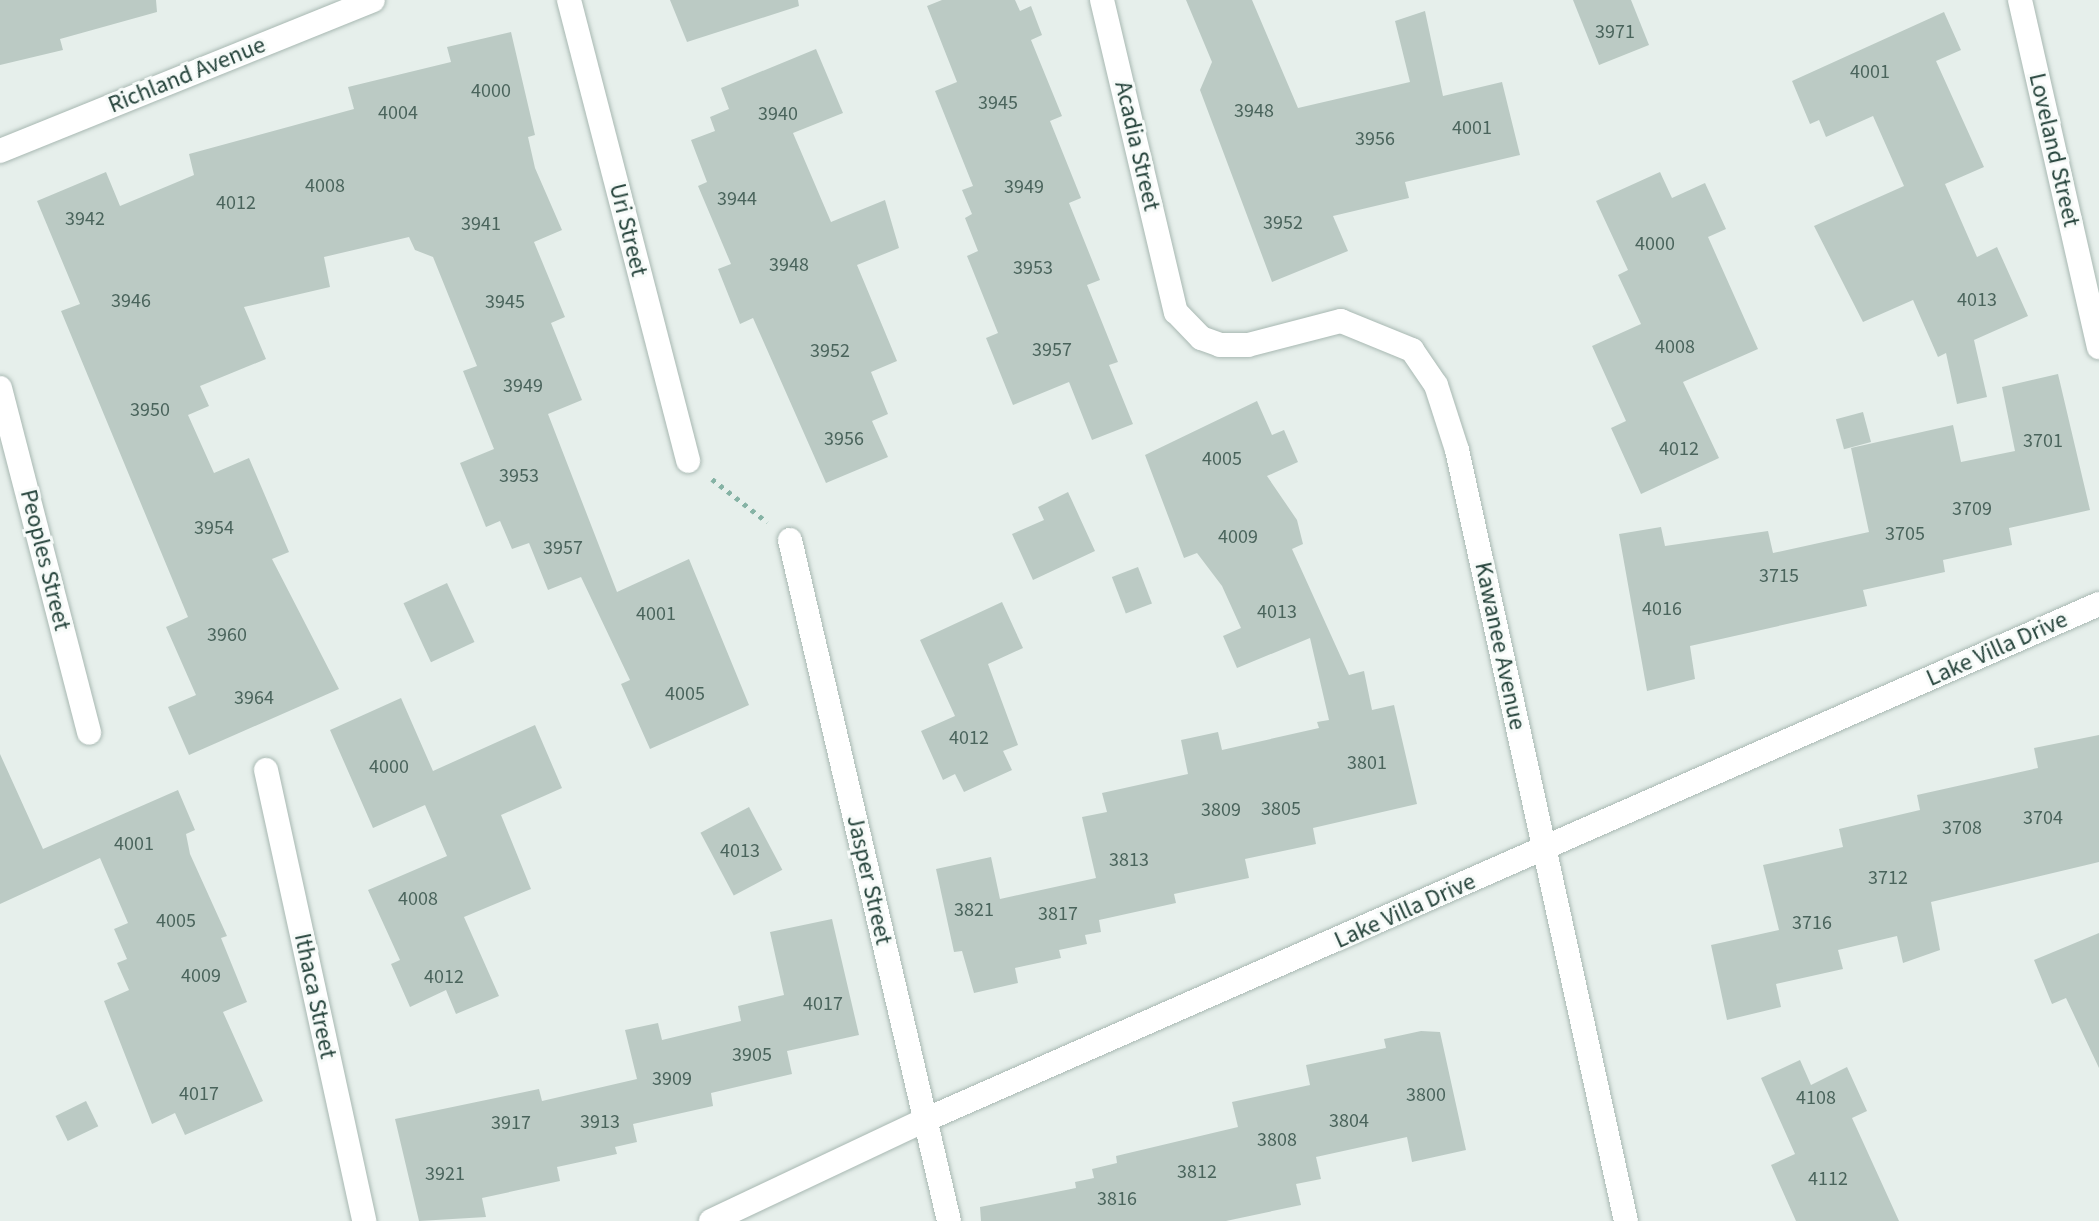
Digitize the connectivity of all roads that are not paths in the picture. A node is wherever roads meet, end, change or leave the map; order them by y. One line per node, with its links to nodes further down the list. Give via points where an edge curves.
1 (373, 0): 5 (street, Richland Avenue)
2 (569, 0): 9 (street, Uri Street)
3 (1102, 0): 6 (street, Acadia Street)
4 (2020, 0): 7 (street, Loveland Street)
5 (0, 151)
6 (1171, 293): 14 (street, Kawanee Avenue, via 1176,312 1201,338 1220,345 1248,345 1341,321 1412,350 1436,385 1457,450)
7 (2099, 347)
8 (0, 388): 12 (street, Peoples Street)
9 (688, 461)
10 (790, 540): 15 (street, Jasper Street)
11 (2099, 604): 14 (street, Lake Villa Drive)
12 (89, 733)
13 (266, 770): 16 (street, Ithaca Street)
14 (1544, 850): 15 (street, Lake Villa Drive); 19 (street, Kawanee Avenue)
15 (925, 1120): 17 (street, Lake Villa Drive); 18 (street, Jasper Street)
16 (364, 1221)
17 (711, 1221)
18 (949, 1221)
19 (1626, 1221)

